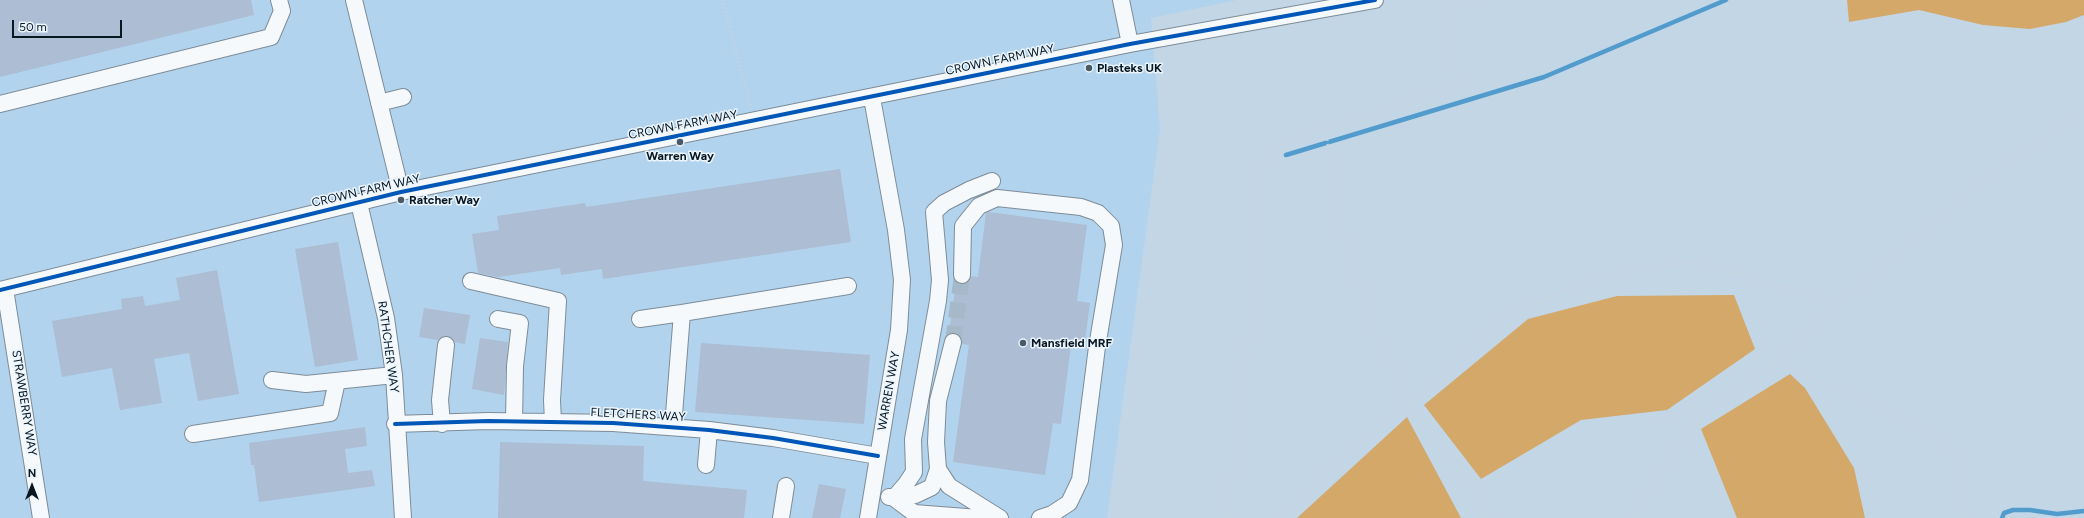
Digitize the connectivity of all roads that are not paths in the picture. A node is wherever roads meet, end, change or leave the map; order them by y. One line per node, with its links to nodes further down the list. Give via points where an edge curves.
1 (279, 0): 9 (street, via 282,11 271,37)
2 (354, 0): 8 (street)
3 (1121, 0): 5 (street)
4 (1374, 0): 5 (street, CROWN FARM WAY)
5 (1130, 44): 7 (street, CROWN FARM WAY)
6 (403, 98): 8 (street)
7 (872, 98): 11 (street, CROWN FARM WAY); 32 (street, WARREN WAY, via 896,230 902,280 900,330)
8 (379, 103): 11 (street)
9 (0, 104)
10 (992, 181): 37 (street, via 968,190 944,203 934,212 940,280 938,301 913,439 914,472)
11 (401, 192): 12 (street, CROWN FARM WAY)
12 (359, 203): 16 (street, CROWN FARM WAY); 22 (street, RATHCHER WAY, via 386,318)
13 (962, 275): 45 (street, via 963,226 979,206 997,198 1081,207 1098,213 1111,226 1114,245 1097,347 1080,480 1069,503)
14 (471, 281): 26 (street, via 558,301)
15 (848, 286): 17 (street)
16 (2, 290): 38 (street, STRAWBERRY WAY)
17 (682, 313): 19 (street); 29 (street)
18 (498, 319): 25 (street, via 520,323 515,366)
19 (640, 319)
20 (952, 342): 34 (street, via 938,401)
21 (446, 346): 28 (street, via 440,400)
22 (394, 375): 24 (street); 27 (street, RATHCHER WAY)
23 (272, 380): 24 (street, via 306,384)
24 (337, 381): 31 (street, via 330,413)
25 (514, 421): 26 (street, FLETCHERS WAY); 28 (street, FLETCHERS WAY)
26 (553, 422): 29 (street, FLETCHERS WAY)
27 (395, 424): 28 (street, FLETCHERS WAY); 40 (street, RATHCHER WAY)
28 (442, 424)
29 (673, 427): 30 (street, FLETCHERS WAY)
30 (709, 430): 32 (street, FLETCHERS WAY); 33 (street)
31 (192, 434)
32 (878, 456): 36 (street, WARREN WAY)
33 (706, 465)
34 (938, 469): 37 (street, via 932,487 915,496); 44 (street, via 949,486)
35 (786, 486): 41 (street)
36 (872, 494): 37 (street); 42 (street, WARREN WAY)
37 (894, 498): 43 (street, via 914,513)
38 (41, 518)
39 (399, 518): 40 (street)
40 (403, 518)
41 (781, 518)
42 (868, 518)
43 (979, 518)
44 (1000, 518)
45 (1040, 518)

